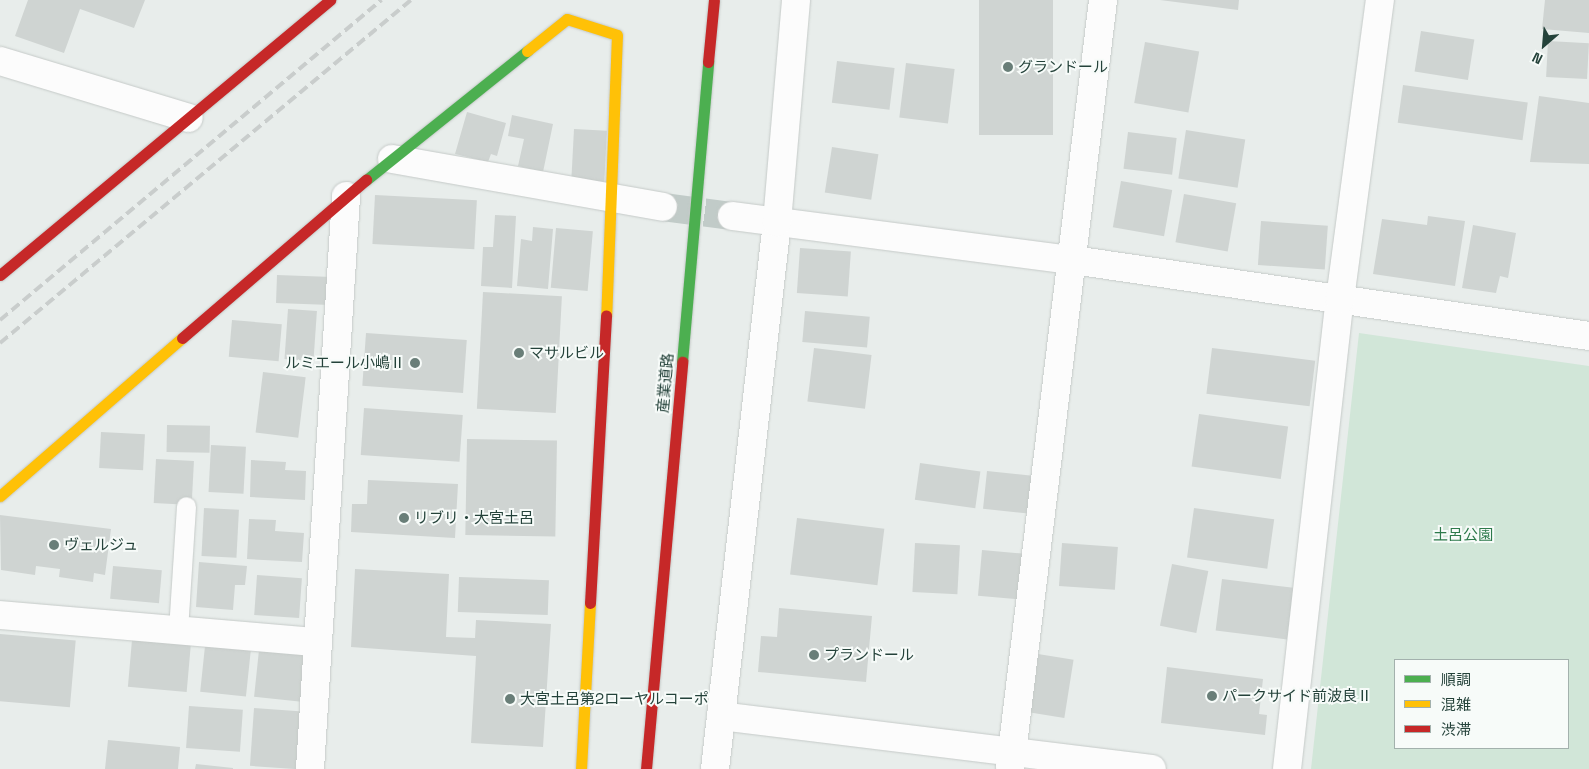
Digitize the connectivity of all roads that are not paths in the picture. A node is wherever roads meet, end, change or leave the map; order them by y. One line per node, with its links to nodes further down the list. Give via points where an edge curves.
1 (330, 0): 7 (street)
2 (714, 0): 27 (street, 産業道路)
3 (796, 0): 13 (street)
4 (1103, 0): 14 (street)
5 (1380, 0): 16 (street)
6 (0, 61): 7 (street)
7 (189, 118): 15 (street)
8 (392, 159): 9 (street); 10 (street); 10 (street, via 567,19 617,35)
9 (346, 196): 18 (street); 22 (street)
10 (612, 201): 11 (street); 26 (street)
11 (663, 207)
12 (732, 216): 13 (street)
13 (777, 222): 14 (street); 23 (street)
14 (1073, 260): 16 (street); 24 (street)
15 (0, 275)
16 (1340, 299): 17 (street); 30 (street)
17 (1589, 336)
18 (0, 496)
19 (186, 506): 21 (lane)
20 (0, 615): 21 (street)
21 (178, 630): 22 (street)
22 (318, 642): 25 (street)
23 (721, 716): 24 (street); 28 (street)
24 (1012, 760): 29 (street)
25 (310, 769)
26 (581, 769)
27 (646, 769)
28 (715, 769)
29 (1152, 769)
30 (1287, 769)

